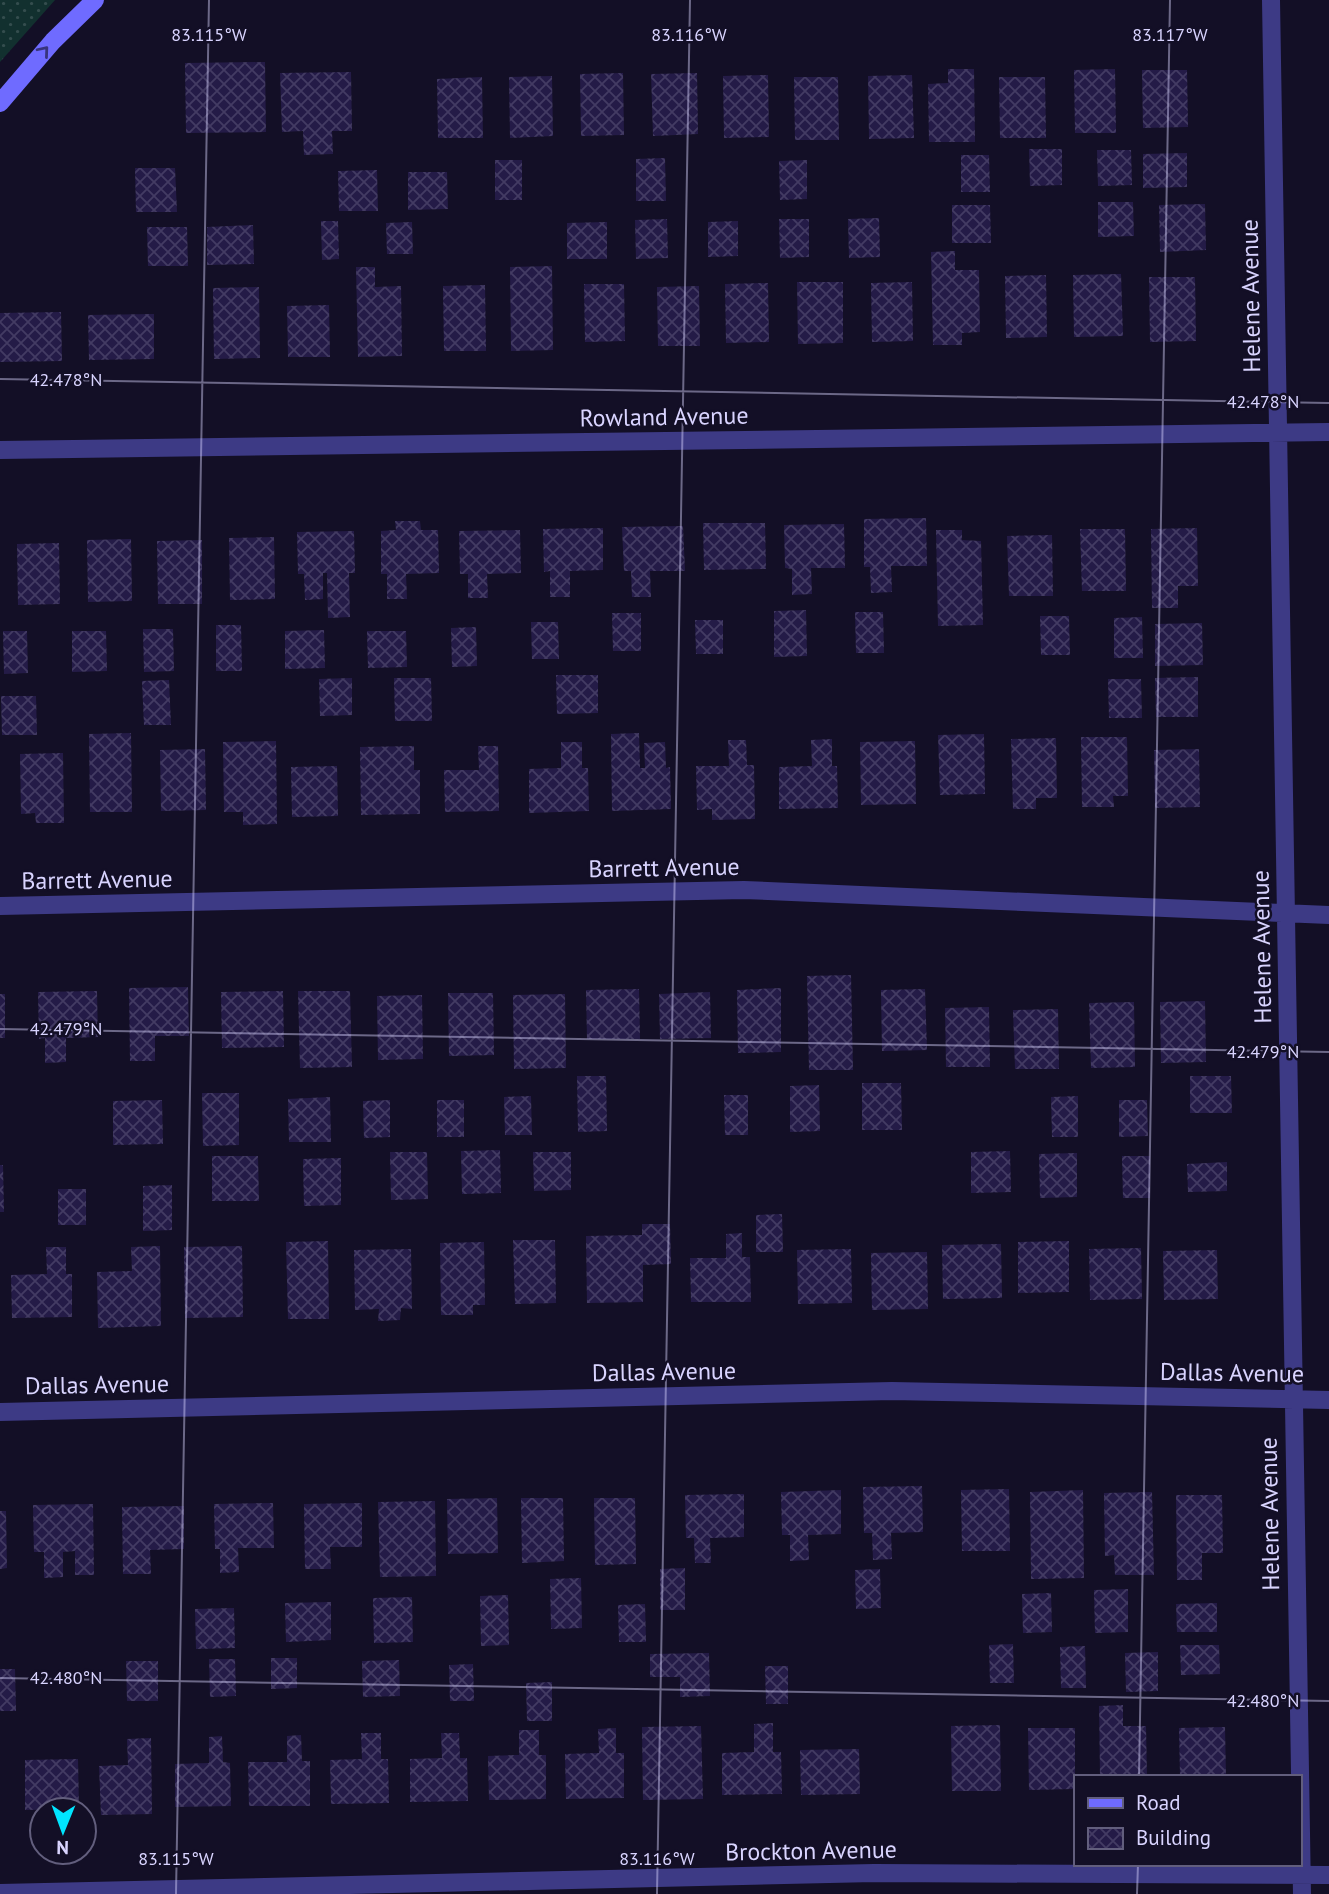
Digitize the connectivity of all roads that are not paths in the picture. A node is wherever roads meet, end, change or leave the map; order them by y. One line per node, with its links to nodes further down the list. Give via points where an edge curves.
1 (94, 0): 3 (main road, one-way to 1)
2 (1271, 0): 5 (street, Helene Avenue)
3 (0, 103)
4 (1329, 432): 5 (street, Rowland Avenue)
5 (1278, 433): 6 (street, Rowland Avenue); 8 (street, Helene Avenue)
6 (0, 450)
7 (0, 906): 8 (street, Barrett Avenue, via 744,890)
8 (1286, 913): 9 (street, Barrett Avenue); 10 (street, Helene Avenue)
9 (1329, 915)
10 (1293, 1399): 11 (street, Dallas Avenue); 12 (street, Dallas Avenue, via 892,1391); 13 (street, Helene Avenue)
11 (1329, 1400)
12 (0, 1412)
13 (1300, 1775)
14 (1301, 1821): 15 (street, Helene Avenue)
15 (1302, 1874): 16 (street, Brockton Avenue); 17 (street, Brockton Avenue, via 874,1873); 18 (street, Helene Avenue)
16 (1329, 1875)
17 (0, 1893)
18 (1302, 1894)

